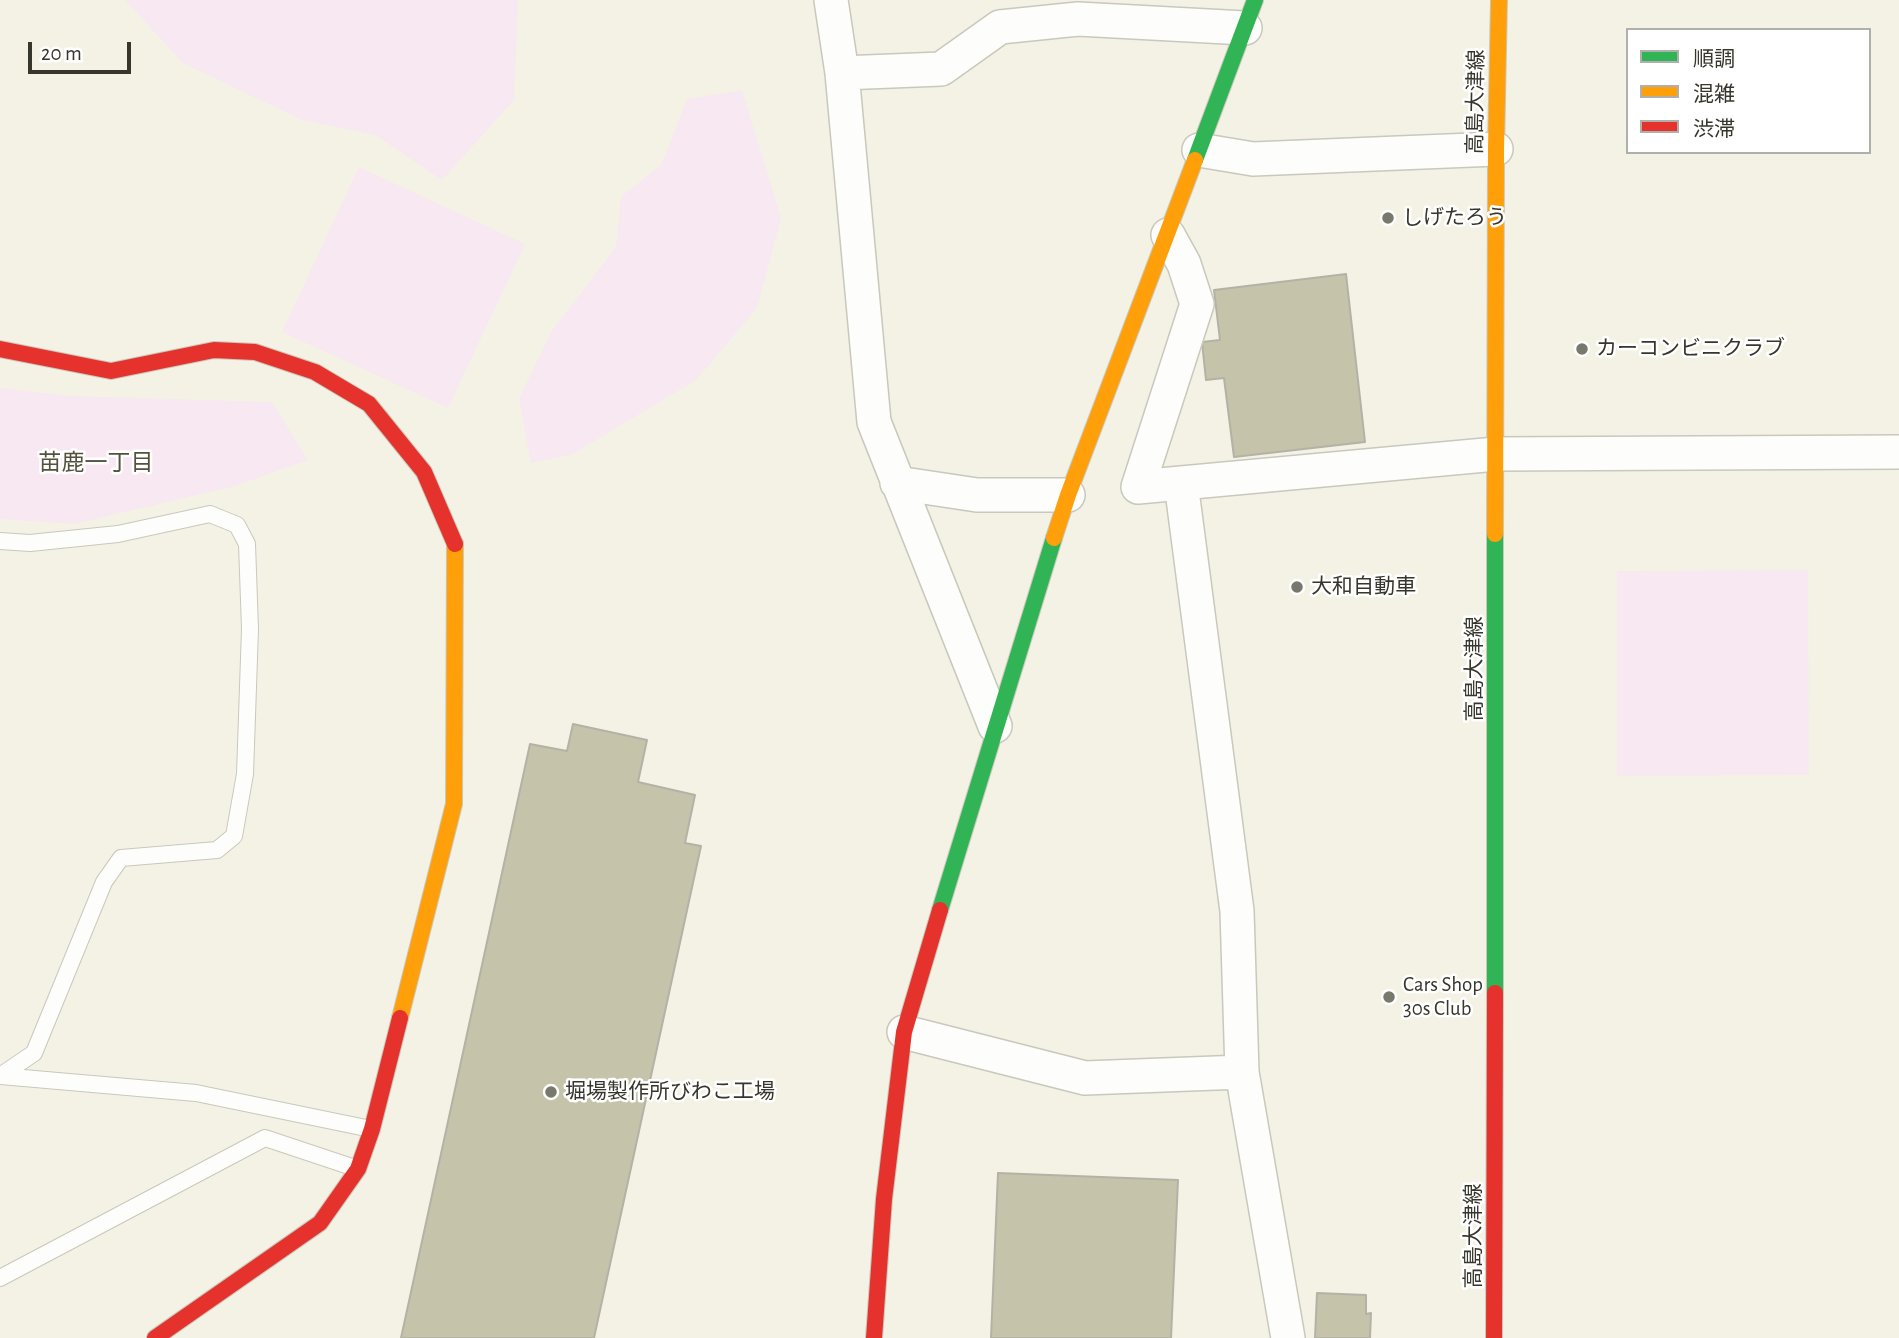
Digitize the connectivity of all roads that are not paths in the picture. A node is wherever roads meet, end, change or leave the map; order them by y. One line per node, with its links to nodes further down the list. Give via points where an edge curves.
1 (831, 0): 5 (street)
2 (1499, 0): 6 (street, 高島大津線)
3 (1080, 10): 4 (street); 5 (street, via 1000,27 941,69)
4 (1250, 14): 7 (street)
5 (842, 73): 12 (street, via 874,422)
6 (1496, 149): 7 (street, via 1254,159); 11 (street, 高島大津線)
7 (1199, 150): 8 (street)
8 (1168, 235): 13 (street, via 1184,264 1197,304 1138,487); 14 (street)
9 (0, 349): 20 (street, via 111,371 214,350 255,352 316,372 369,404 424,472 456,543 454,804)
10 (1899, 452): 11 (street)
11 (1496, 454): 13 (street); 26 (street, 高島大津線)
12 (897, 483): 14 (street, via 977,495); 16 (street)
13 (1181, 483): 18 (street, via 1237,911)
14 (1068, 495): 16 (street)
15 (0, 541): 19 (lane, via 30,543 118,534 210,514 236,525 247,544 250,629 245,774 234,836 217,850 121,858 104,882 34,1053)
16 (995, 726): 17 (street)
17 (904, 1032): 18 (street, via 1085,1078); 24 (street, via 884,1199)
18 (1242, 1072): 25 (street)
19 (0, 1076): 20 (lane, via 196,1093)
20 (372, 1129): 21 (street)
21 (358, 1169): 22 (lane, via 265,1138); 23 (street, via 320,1223)
22 (0, 1278)
23 (155, 1338)
24 (874, 1338)
25 (1288, 1338)
26 (1494, 1338)

